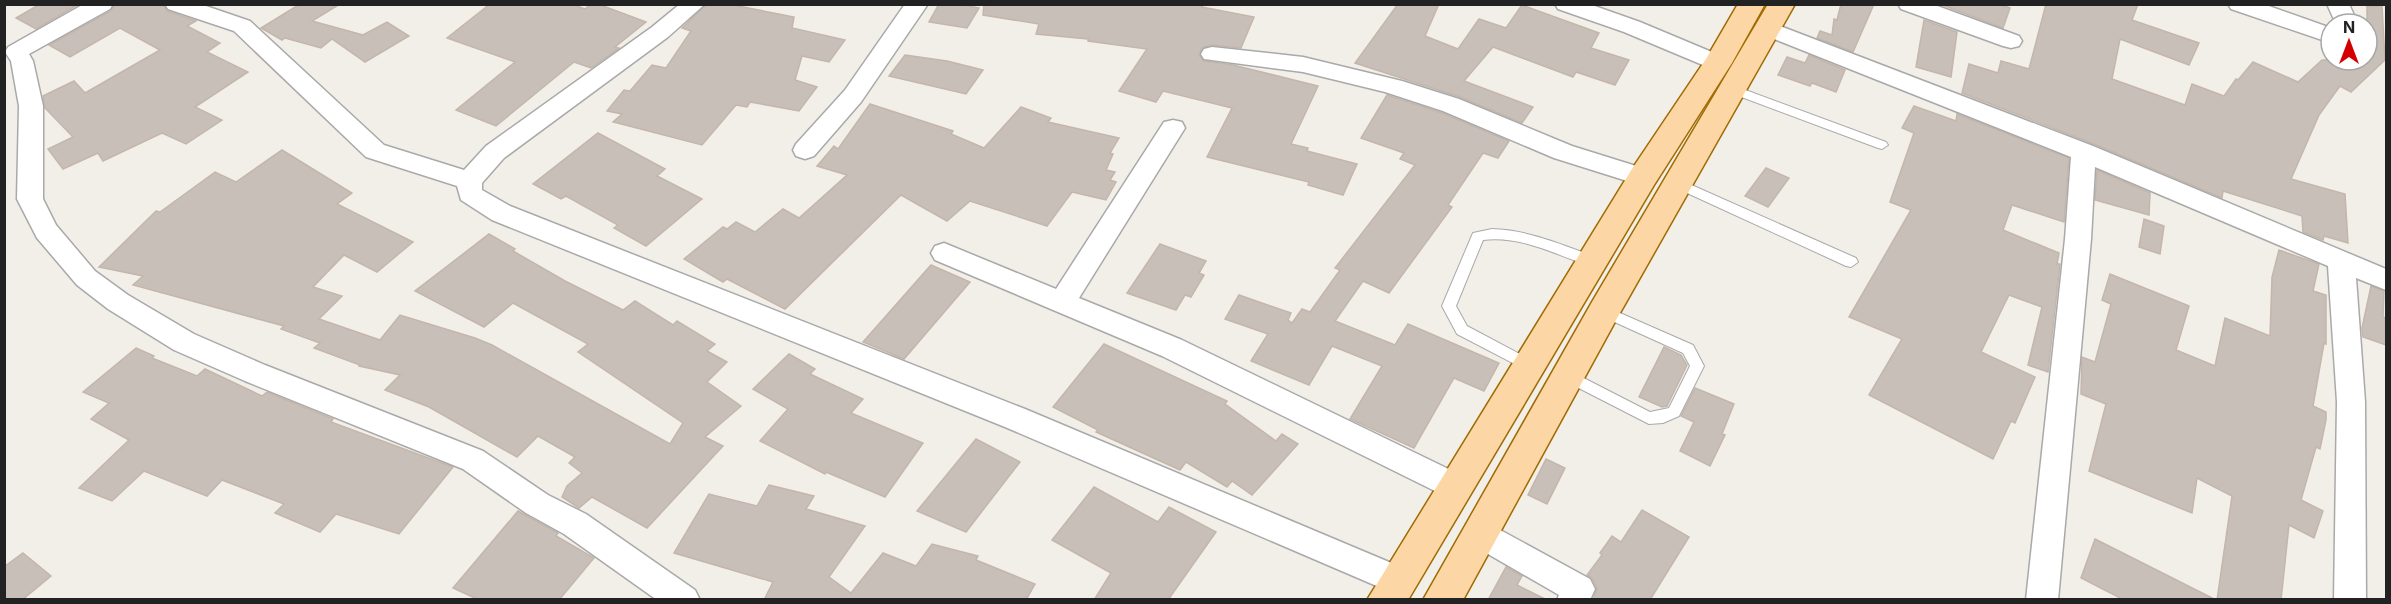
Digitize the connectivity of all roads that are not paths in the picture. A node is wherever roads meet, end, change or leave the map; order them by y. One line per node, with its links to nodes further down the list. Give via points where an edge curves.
1 (102, 4): 13 (street)
2 (176, 4): 21 (street, via 242,26 375,151)
3 (693, 4): 21 (street, via 495,152)
4 (917, 4): 18 (street, via 853,96)
5 (1566, 4): 10 (street)
6 (1636, 4): 10 (street)
7 (1909, 4): 12 (street)
8 (2239, 4): 11 (street)
9 (1767, 12): 15 (main road); 19 (street)
10 (1632, 27): 15 (street)
11 (2319, 32)
12 (2011, 41)
13 (10, 42): 36 (street, via 22,61 31,106 30,199 46,231 86,278 184,342 473,460 537,504 585,530)
14 (1212, 54): 20 (street, via 1312,68 1382,84 1452,106 1552,148)
15 (1725, 76): 17 (lane); 20 (main road); 22 (main road)
16 (1173, 128): 28 (street)
17 (1882, 145)
18 (805, 150)
19 (2084, 152): 25 (street); 38 (street)
20 (1643, 177): 24 (main road)
21 (469, 182): 34 (street, via 470,194 501,213 1015,418)
22 (1678, 184): 26 (lane); 29 (main road)
23 (944, 253): 28 (street)
24 (1591, 261): 30 (main road); 30 (lane, via 1511,234 1493,232 1478,236 1449,306 1462,330)
25 (2341, 261): 27 (street); 39 (street, via 2350,402)
26 (1851, 262)
27 (2386, 280)
28 (1062, 302): 32 (street, via 1172,348)
29 (1604, 311): 31 (main road); 31 (lane, via 1688,349 1694,357 1697,366 1674,412 1649,418)
30 (1528, 365): 32 (main road)
31 (1568, 376): 33 (main road)
32 (1454, 486): 34 (main road)
33 (1480, 533): 35 (street); 37 (main road)
34 (1391, 590)
35 (1582, 596)
36 (684, 600)
37 (1442, 600)
38 (2042, 600)
39 (2350, 600)

